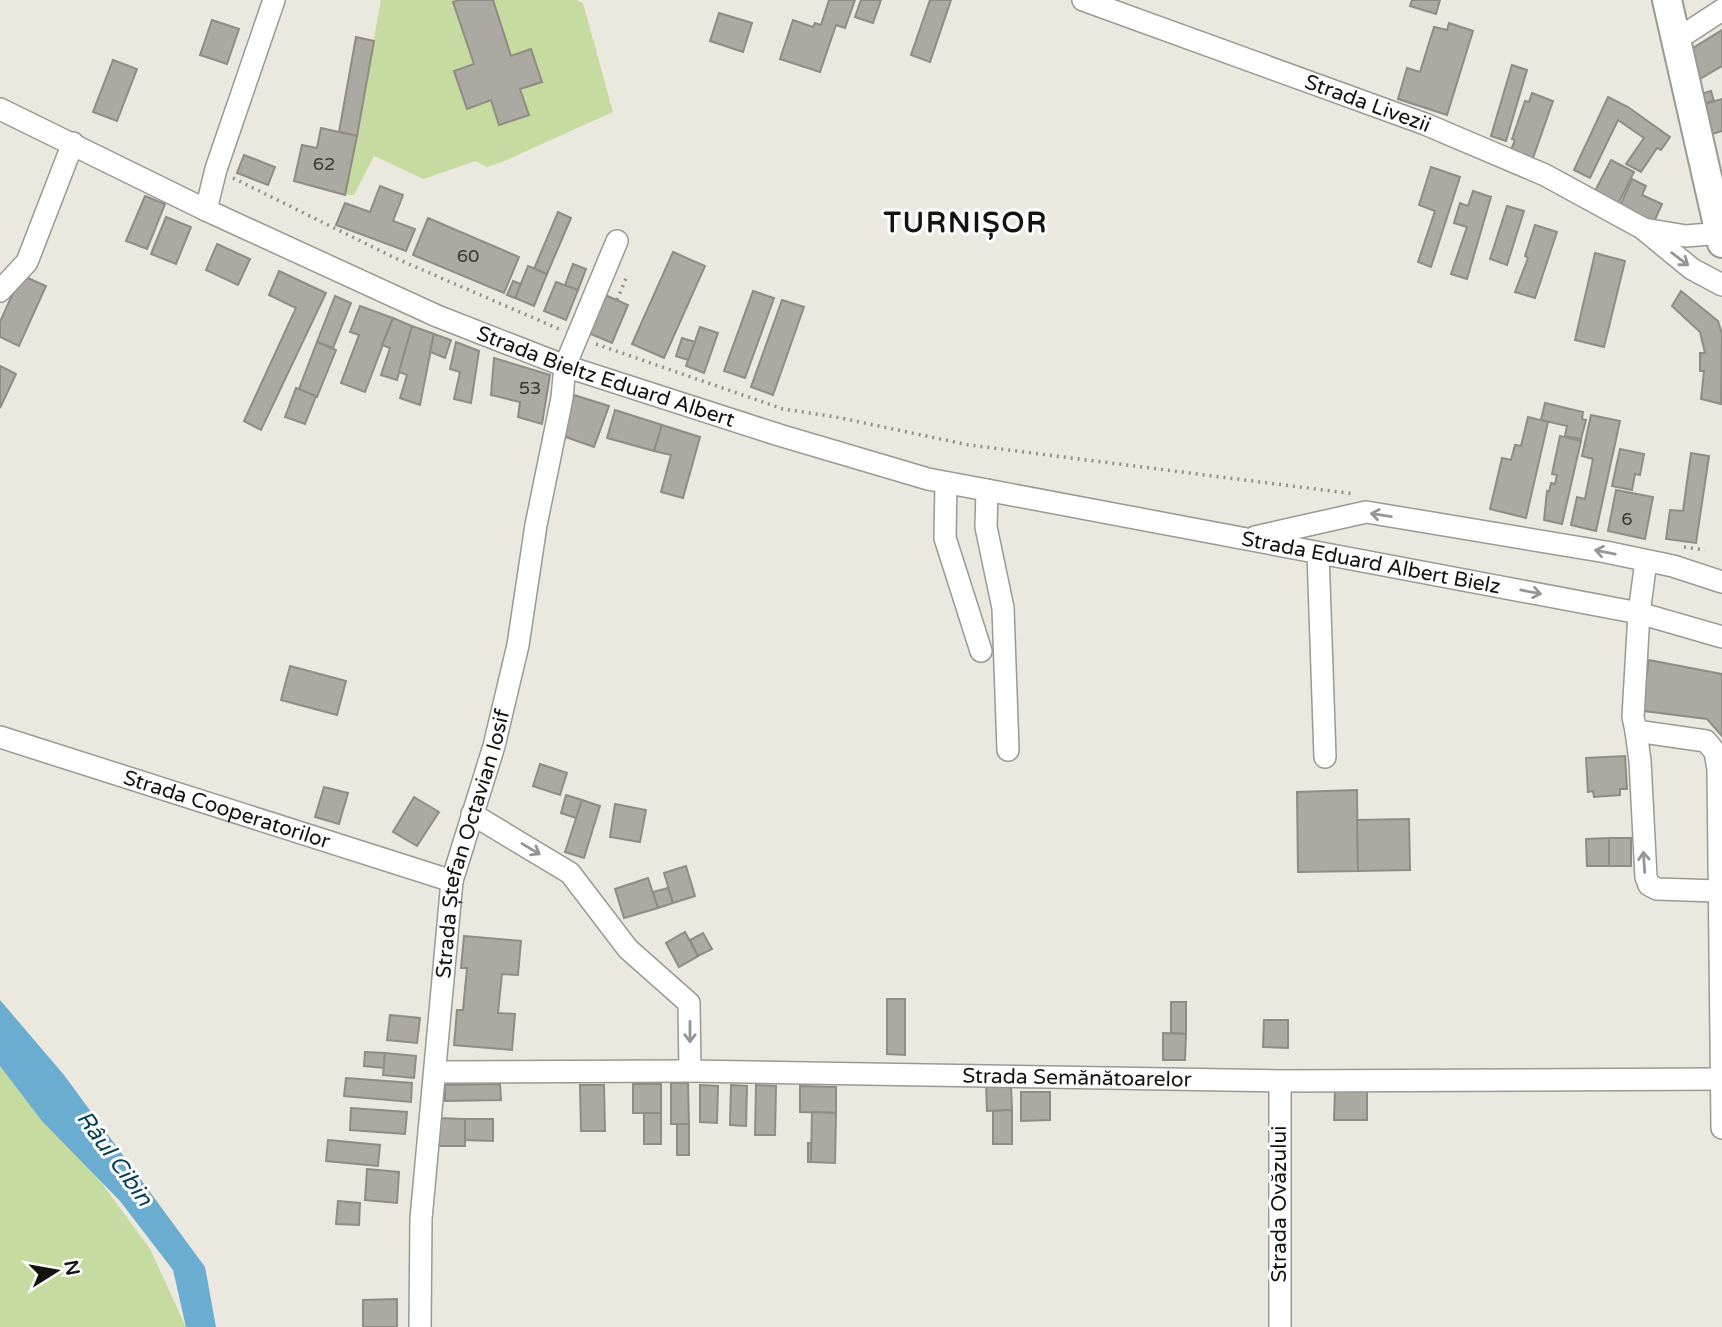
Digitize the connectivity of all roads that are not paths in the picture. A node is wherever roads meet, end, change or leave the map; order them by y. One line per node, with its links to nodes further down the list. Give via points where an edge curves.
1 (274, 0): 8 (street)
2 (1083, 0): 9 (street, Strada Livezii, via 1425,124 1545,175)
3 (1667, 0): 5 (main road)
4 (1722, 10): 5 (street)
5 (1676, 40): 10 (main road)
6 (0, 109): 7 (street, Strada Bieltz Eduard Albert)
7 (73, 143): 8 (street, Strada Bieltz Eduard Albert); 13 (street, via 27,261)
8 (206, 210): 14 (street, Strada Bieltz Eduard Albert, via 437,316)
9 (1642, 228): 10 (street, Strada Livezii, via 1686,236); 12 (street, Strada Livezii, one-way to 12, via 1692,269)
10 (1721, 236)
11 (617, 241): 14 (street, Strada Ștefan Octavian Iosif)
12 (1722, 285)
13 (0, 291)
14 (565, 366): 15 (street, Strada Bieltz Eduard Albert, via 791,439); 28 (street, Strada Ștefan Octavian Iosif, via 518,645)
15 (946, 482): 16 (street, Strada Bieltz Eduard Albert); 23 (street, via 945,538)
16 (987, 490): 17 (street, Strada Bieltz Eduard Albert); 26 (street, via 986,527 1003,608)
17 (1247, 538): 18 (street, Strada Eduard Albert Bielz); 19 (street, Strada Eduard Albert Bielz, one-way to 17, via 1366,512)
18 (1318, 553): 21 (street, Strada Eduard Albert Bielz, one-way to 21); 27 (street)
19 (1646, 561): 20 (street, Strada Eduard Albert Bielz); 21 (street)
20 (1722, 582)
21 (1639, 613): 22 (street, Strada Eduard Albert Bielz); 24 (street)
22 (1722, 637)
23 (981, 651)
24 (1636, 731): 30 (street, one-way to 24, via 1650,886); 30 (street, via 1706,741 1715,751)
25 (0, 737): 29 (street, Strada Cooperatorilor)
26 (1008, 750)
27 (1325, 757)
28 (472, 814): 29 (street, Strada Ștefan Octavian Iosif); 31 (street, one-way to 31, via 569,873 628,949 689,1003)
29 (452, 881): 32 (street, Strada Ștefan Octavian Iosif)
30 (1717, 891): 33 (street)
31 (690, 1071): 32 (street, Strada Semănătoarelor); 34 (street, Strada Semănătoarelor)
32 (435, 1072): 36 (street, Strada Ștefan Octavian Iosif, via 421,1219)
33 (1721, 1079): 34 (street, Strada Semănătoarelor); 35 (street)
34 (1280, 1081): 37 (street, Strada Ovăzului)
35 (1722, 1128)
36 (420, 1327)
37 (1280, 1327)

